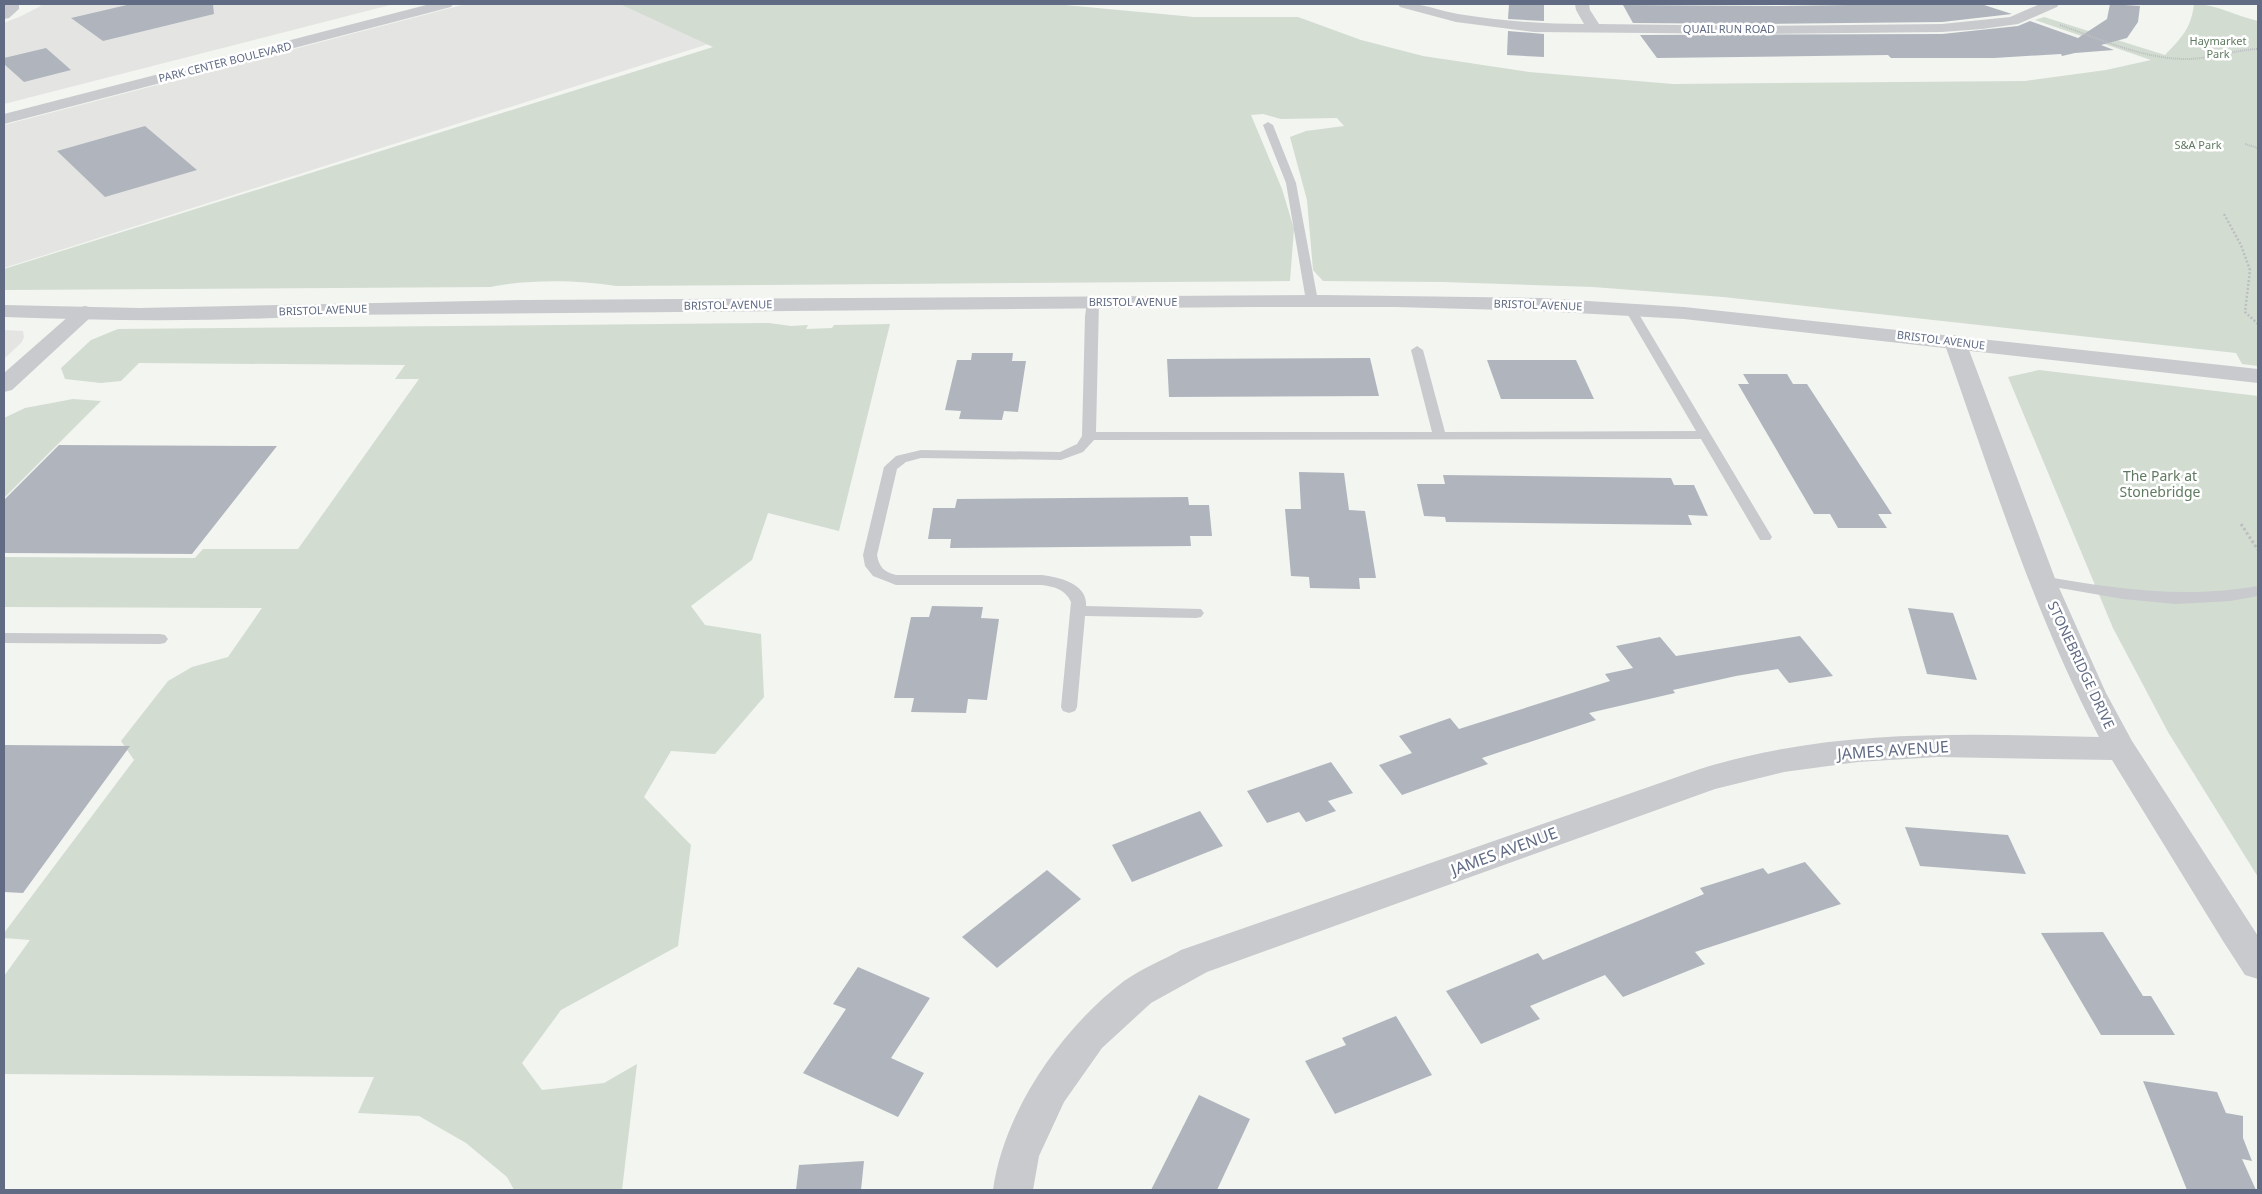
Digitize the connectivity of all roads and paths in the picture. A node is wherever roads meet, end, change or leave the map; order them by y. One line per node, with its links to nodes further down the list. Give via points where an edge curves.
1 (12, 4): 7 (street, via 12,9)
2 (412, 4): 11 (street, PARK CENTER BOULEVARD)
3 (446, 4): 12 (street, PARK CENTER BOULEVARD)
4 (1405, 4): 9 (street, QUAIL RUN ROAD, via 1496,24)
5 (1582, 4): 9 (street)
6 (2052, 4): 9 (street, QUAIL RUN ROAD, via 2013,20 1966,27)
7 (4, 15)
8 (2060, 25): 10 (path, via 2168,58 2190,59)
9 (1595, 29)
10 (2258, 49)
11 (4, 109)
12 (4, 119)
13 (1268, 125): 17 (lane, via 1291,183)
14 (2244, 144): 15 (path)
15 (2258, 148)
16 (2224, 214): 22 (path, via 2239,241 2251,275 2245,312)
17 (1312, 301): 18 (street, BRISTOL AVENUE); 19 (street, BRISTOL AVENUE, via 1474,302)
18 (1093, 302): 21 (street, BRISTOL AVENUE, via 331,309 260,313); 29 (lane)
19 (1630, 308): 23 (street, BRISTOL AVENUE); 28 (lane)
20 (4, 310): 21 (street, BRISTOL AVENUE)
21 (85, 312): 26 (street)
22 (2258, 324)
23 (1955, 342): 25 (street, BRISTOL AVENUE); 33 (street, STONEBRIDGE DRIVE)
24 (1418, 350): 27 (lane)
25 (2258, 376)
26 (4, 385)
27 (1439, 435): 28 (lane); 29 (lane)
28 (1705, 435): 31 (lane)
29 (1090, 436): 35 (lane, via 1087,444 1061,456 934,454 901,459 891,467 870,555 877,573 896,580 1042,580 1065,584 1076,593)
30 (2241, 524): 32 (path)
31 (1765, 536)
32 (2258, 550)
33 (2042, 580): 34 (lane, via 2120,594 2192,600); 40 (street, STONEBRIDGE DRIVE, via 2091,693)
34 (2258, 591)
35 (1078, 611): 36 (lane); 39 (lane)
36 (1196, 613)
37 (4, 638): 38 (lane)
38 (160, 639)
39 (1069, 707)
40 (2121, 749): 41 (street, STONEBRIDGE DRIVE); 42 (street, JAMES AVENUE, via 1937,745 1858,750 1784,760 1711,778 1194,961 1138,992 1089,1036 1050,1089 1019,1156)
41 (2258, 964)
42 (1013, 1190)

